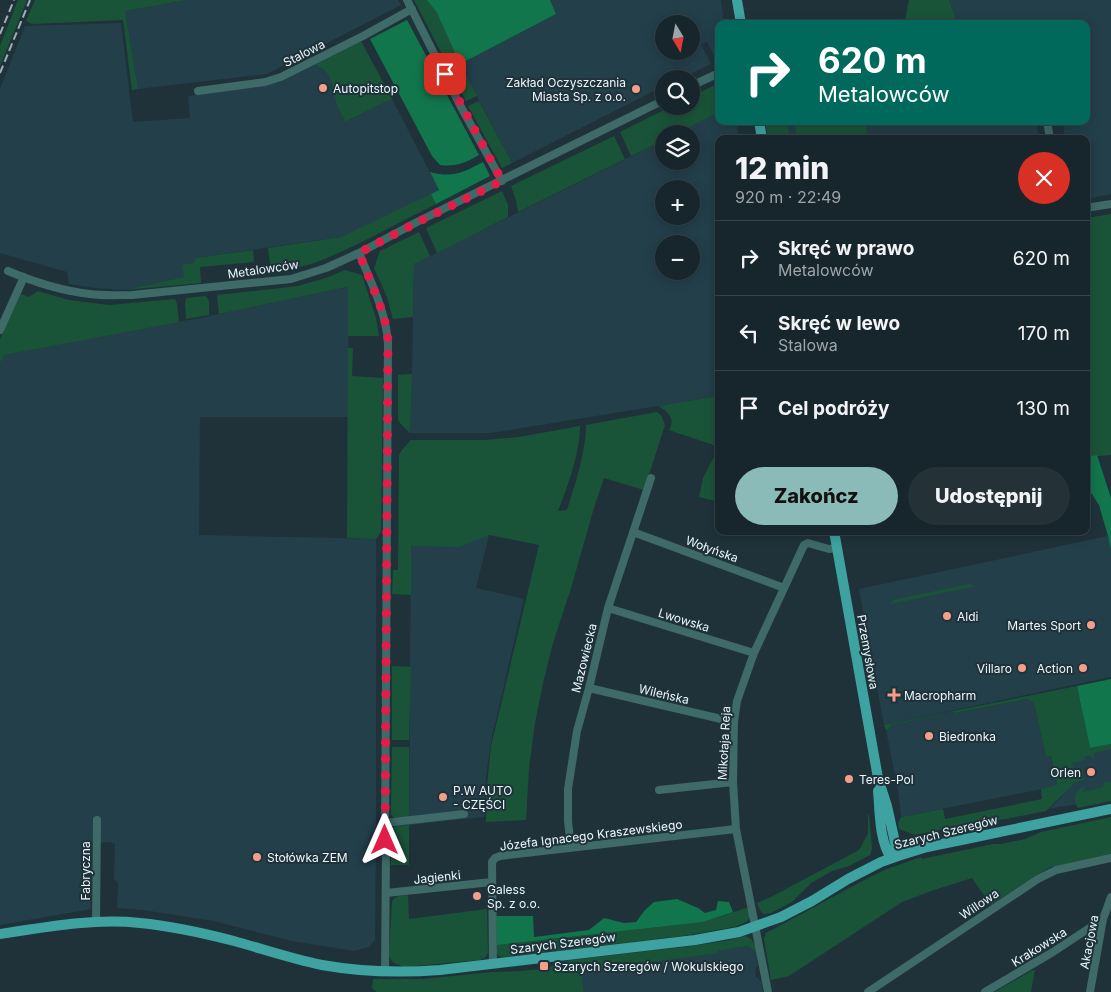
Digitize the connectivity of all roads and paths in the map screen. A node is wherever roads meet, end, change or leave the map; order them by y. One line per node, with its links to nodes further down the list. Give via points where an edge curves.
1 (407, 0): 3 (street)
2 (737, 0): 4 (main road)
3 (412, 9): 7 (street, Stalowa, via 281,77); 9 (street)
4 (740, 20)
5 (715, 75): 6 (street)
6 (700, 82)
7 (198, 91)
8 (655, 104): 9 (street, Metalowców)
9 (502, 181): 12 (street, Metalowców)
10 (1111, 204): 11 (street)
11 (1090, 207)
12 (359, 253): 14 (street, Metalowców, via 291,279 132,295 90,294); 30 (street, via 384,316 388,339)
13 (8, 271): 14 (street, Metalowców)
14 (24, 277): 15 (street)
15 (0, 330)
16 (651, 478): 17 (street, Mazowiecka)
17 (633, 532): 20 (street, Wołyńska); 21 (street, Mazowiecka)
18 (835, 535): 19 (main road, Przemysłowa)
19 (837, 548): 20 (street, Mikołaja Reja, via 808,543 804,546); 33 (main road, Przemysłowa, via 878,778 888,806)
20 (784, 588): 22 (street, Mikołaja Reja)
21 (608, 608): 22 (street, Lwowska); 23 (street, Mazowiecka)
22 (754, 653): 24 (street, Mikołaja Reja, via 737,701)
23 (589, 688): 24 (street, Wileńska); 32 (street, Mazowiecka, via 577,731 568,789)
24 (734, 722): 25 (street, Mikołaja Reja)
25 (733, 782): 26 (street); 31 (street, Mikołaja Reja)
26 (659, 790)
27 (1111, 809): 33 (main road, Szarych Szeregów)
28 (464, 814): 30 (street)
29 (97, 820): 39 (street, Fabryczna)
30 (385, 823): 36 (street)
31 (736, 829): 32 (street, Józefa Ignacego Kraszewskiego); 40 (street, Mikołaja Reja)
32 (571, 848): 35 (street, Józefa Ignacego Kraszewskiego, via 495,858)
33 (895, 857): 40 (main road, Szarych Szeregów)
34 (1111, 858): 45 (street, Willowa, via 1056,870 1038,879)
35 (492, 882): 36 (street, Jagienki); 42 (street, Józefa Ignacego Kraszewskiego)
36 (386, 893): 43 (street)
37 (1111, 897): 38 (street, Akacjowa)
38 (1103, 919): 46 (street, Krakowska); 47 (street, Akacjowa)
39 (96, 922): 41 (main road, Szarych Szeregów); 43 (main road, Szarych Szeregów, via 140,923 186,930 322,965)
40 (756, 927): 42 (main road, Szarych Szeregów, via 695,940); 44 (street)
41 (0, 934)
42 (492, 964): 43 (main road, Szarych Szeregów)
43 (385, 972)
44 (768, 992)
45 (868, 992)
46 (985, 992)
47 (1090, 992)

